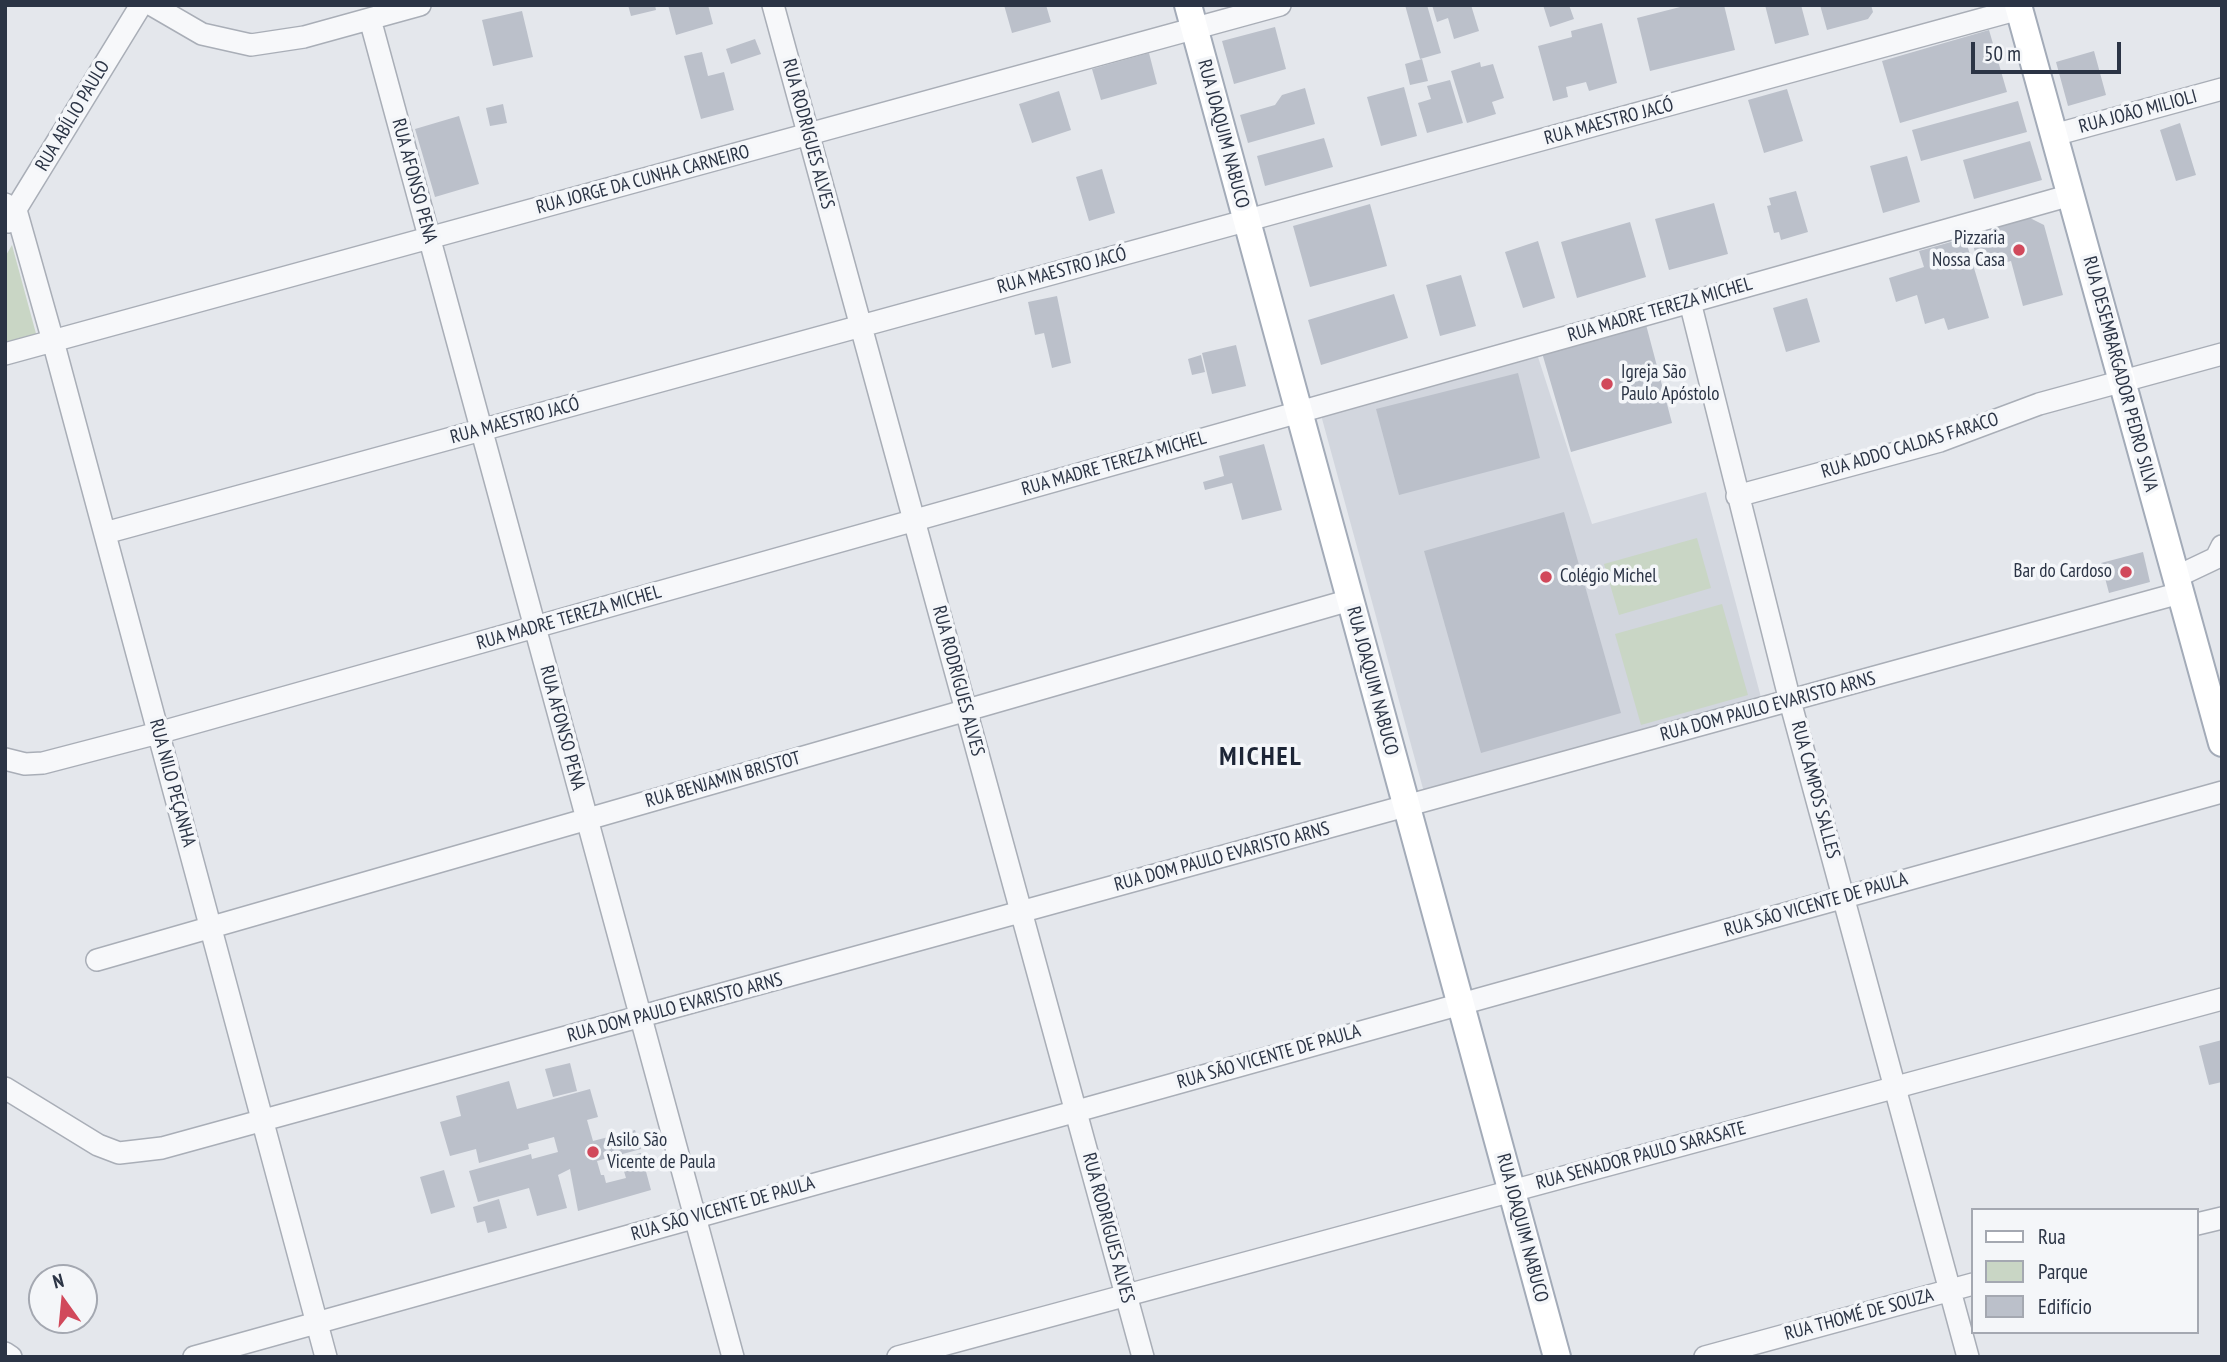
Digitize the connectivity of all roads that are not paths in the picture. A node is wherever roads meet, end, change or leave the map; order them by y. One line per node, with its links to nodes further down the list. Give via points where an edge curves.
1 (141, 5): 13 (street, RUA ABÍLIO PAULO)
2 (152, 5): 8 (street, via 202,34 251,45)
3 (420, 5): 8 (street)
4 (773, 5): 10 (street, RUA RODRIGUES ALVES)
5 (1280, 5): 7 (street, RUA JORGE DA CUNHA CARNEIRO)
6 (2019, 7): 11 (main road, RUA DESEMBARGADOR PEDRO SILVA); 14 (street, RUA MAESTRO JACÓ)
7 (1191, 17): 10 (street, RUA JORGE DA CUNHA CARNEIRO); 14 (main road, RUA JOAQUIM NABUCO)
8 (370, 19): 15 (street, RUA AFONSO PENA)
9 (2222, 89): 11 (street, RUA JOÃO MILIOLI)
10 (808, 134): 15 (street, RUA JORGE DA CUNHA CARNEIRO); 17 (street, RUA RODRIGUES ALVES)
11 (2054, 135): 12 (main road, RUA DESEMBARGADOR PEDRO SILVA)
12 (2070, 195): 16 (street, RUA MADRE TEREZA MICHEL); 21 (main road, RUA DESEMBARGADOR PEDRO SILVA)
13 (9, 214): 18 (street, RUA NILO PEÇANHA)
14 (1247, 221): 17 (street, RUA MAESTRO JACÓ); 22 (main road, RUA JOAQUIM NABUCO)
15 (429, 238): 18 (street, RUA JORGE DA CUNHA CARNEIRO); 23 (street, RUA AFONSO PENA)
16 (1690, 302): 22 (street, RUA MADRE TEREZA MICHEL); 24 (street, RUA CAMPOS SALLES)
17 (861, 326): 23 (street, RUA MAESTRO JACÓ); 25 (street, RUA RODRIGUES ALVES)
18 (53, 341): 19 (street, RUA JORGE DA CUNHA CARNEIRO); 26 (street, RUA NILO PEÇANHA)
19 (5, 354)
20 (2222, 354): 21 (street, RUA ADDO CALDAS FARACO)
21 (2122, 380): 24 (street, RUA ADDO CALDAS FARACO, via 2039,404 1940,441); 28 (main road, RUA DESEMBARGADOR PEDRO SILVA)
22 (1299, 412): 25 (street, RUA MADRE TEREZA MICHEL); 29 (main road, RUA JOAQUIM NABUCO)
23 (481, 430): 26 (street, RUA MAESTRO JACÓ); 30 (street, RUA AFONSO PENA)
24 (1737, 496): 31 (street, RUA CAMPOS SALLES)
25 (914, 520): 30 (street, RUA MADRE TEREZA MICHEL); 32 (street, RUA RODRIGUES ALVES)
26 (105, 533): 33 (street, RUA NILO PEÇANHA)
27 (2222, 545): 28 (street, RUA DOM PAULO EVARISTO ARNS, via 2216,558)
28 (2178, 585): 31 (street, RUA DOM PAULO EVARISTO ARNS); 34 (main road, RUA DESEMBARGADOR PEDRO SILVA)
29 (1350, 600): 32 (street, RUA BENJAMIN BRISTOT); 37 (main road, RUA JOAQUIM NABUCO)
30 (535, 627): 33 (street, RUA MADRE TEREZA MICHEL); 38 (street, RUA AFONSO PENA)
31 (1790, 701): 37 (street, RUA DOM PAULO EVARISTO ARNS); 39 (street, RUA CAMPOS SALLES)
32 (966, 710): 38 (street, RUA BENJAMIN BRISTOT); 40 (street, RUA RODRIGUES ALVES)
33 (158, 733): 35 (street, RUA MADRE TEREZA MICHEL, via 43,763); 41 (street, RUA NILO PEÇANHA)
34 (2222, 743)
35 (5, 759)
36 (2222, 792): 39 (street, RUA SÃO VICENTE DE PAULA)
37 (1407, 807): 40 (street, RUA DOM PAULO EVARISTO ARNS); 44 (main road, RUA JOAQUIM NABUCO)
38 (587, 820): 41 (street, RUA BENJAMIN BRISTOT); 45 (street, RUA AFONSO PENA)
39 (1844, 897): 44 (street, RUA SÃO VICENTE DE PAULA); 46 (street, RUA CAMPOS SALLES)
40 (1022, 912): 45 (street, RUA DOM PAULO EVARISTO ARNS); 48 (street, RUA RODRIGUES ALVES)
41 (211, 927): 42 (street, RUA BENJAMIN BRISTOT); 49 (street, RUA NILO PEÇANHA)
42 (97, 960)
43 (2222, 999): 46 (street, RUA SENADOR PAULO SARASATE)
44 (1460, 1003): 48 (street, RUA SÃO VICENTE DE PAULA); 50 (main road, RUA JOAQUIM NABUCO)
45 (640, 1017): 49 (street, RUA DOM PAULO EVARISTO ARNS); 51 (street, RUA AFONSO PENA)
46 (1892, 1087): 50 (street, RUA SENADOR PAULO SARASATE); 55 (street, RUA CAMPOS SALLES)
47 (5, 1088): 49 (street, RUA DOM PAULO EVARISTO ARNS, via 118,1153 162,1148)
48 (1076, 1111): 51 (street, RUA SÃO VICENTE DE PAULA); 56 (street, RUA RODRIGUES ALVES)
49 (263, 1121): 57 (street, RUA NILO PEÇANHA)
50 (1511, 1191): 56 (street, RUA SENADOR PAULO SARASATE); 65 (main road, RUA JOAQUIM NABUCO)
51 (695, 1216): 57 (street, RUA SÃO VICENTE DE PAULA); 62 (street, RUA AFONSO PENA)
52 (2222, 1217): 53 (street)
53 (2199, 1223)
54 (1972, 1284): 55 (street, RUA THOMÉ DE SOUZA)
55 (1949, 1291): 66 (street, RUA THOMÉ DE SOUZA); 67 (street, RUA CAMPOS SALLES)
56 (1126, 1295): 63 (street, RUA SENADOR PAULO SARASATE); 64 (street, RUA RODRIGUES ALVES)
57 (317, 1322): 60 (street, RUA SÃO VICENTE DE PAULA); 61 (street, RUA NILO PEÇANHA)
58 (5, 1353): 59 (street)
59 (11, 1357)
60 (194, 1357)
61 (326, 1357)
62 (733, 1357)
63 (898, 1357)
64 (1143, 1357)
65 (1557, 1357)
66 (1705, 1357)
67 (1968, 1357)

